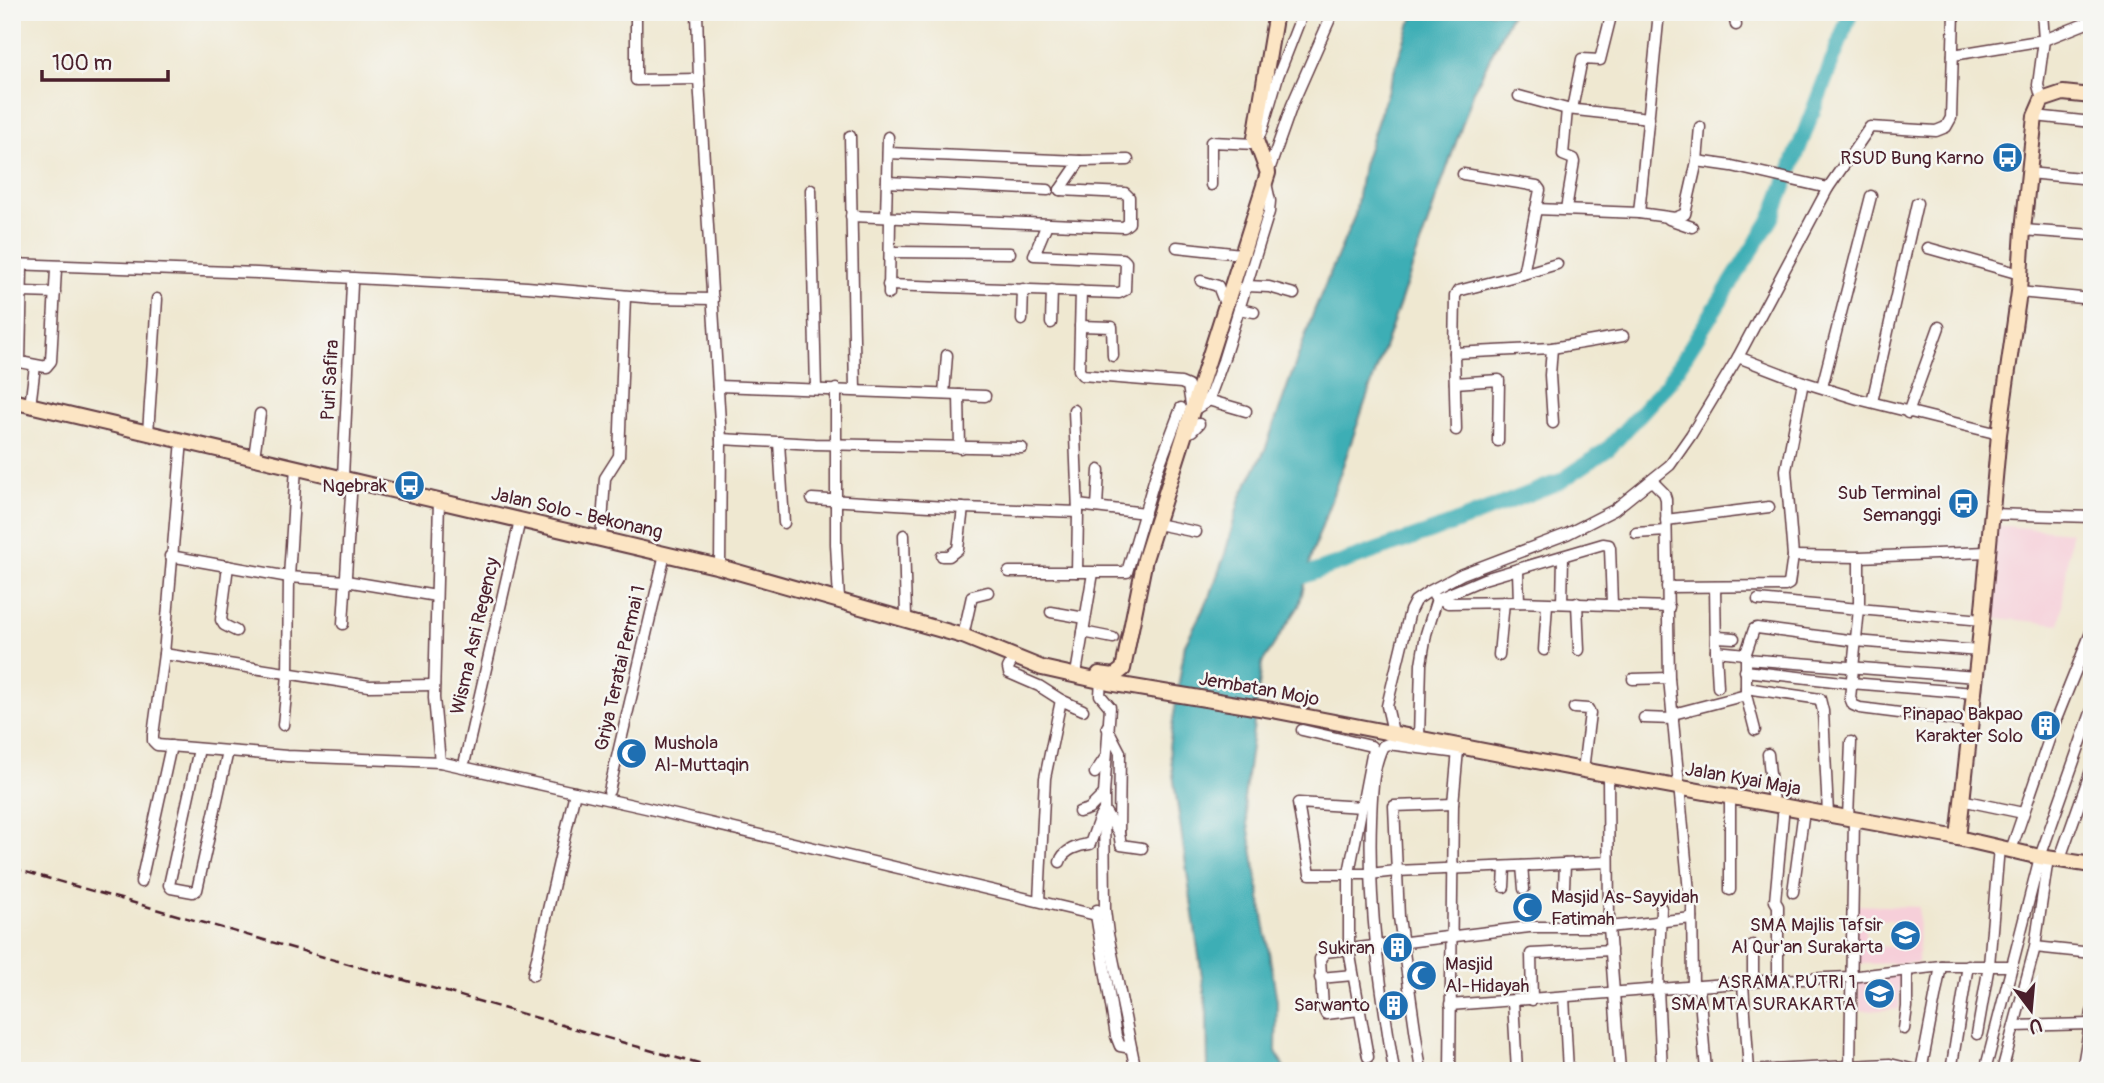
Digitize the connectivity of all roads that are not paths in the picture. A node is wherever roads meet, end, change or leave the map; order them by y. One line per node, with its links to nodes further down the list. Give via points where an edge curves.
1 (636, 12): 15 (street, via 636,80)
2 (697, 12): 15 (street)
3 (1276, 12): 30 (main road)
4 (1303, 12): 30 (street, via 1263,127)
5 (1333, 12): 30 (street)
6 (1612, 12): 19 (street, via 1600,60 1581,63)
7 (1659, 12): 21 (street)
8 (1733, 12): 12 (street)
9 (1954, 12): 14 (street)
10 (2042, 12): 13 (street)
11 (2092, 21): 13 (street)
12 (1736, 25)
13 (2043, 40): 14 (street); 18 (street, via 2038,85)
14 (1953, 55): 36 (street, via 1951,118 1946,127 1936,131 1870,127)
15 (699, 79): 72 (street)
16 (1519, 96): 19 (street)
17 (2092, 96): 18 (main road, via 2063,93)
18 (2042, 100): 20 (main road)
19 (1569, 109): 21 (street); 42 (street, via 1563,155 1574,162)
20 (2035, 116): 22 (street); 31 (main road)
21 (1649, 118): 43 (street)
22 (2092, 122)
23 (1700, 127): 29 (street)
24 (850, 136): 44 (street)
25 (888, 137): 26 (street)
26 (888, 153): 27 (street); 34 (street)
27 (1080, 160): 28 (street); 46 (street, via 1060,190 1125,193 1129,223 1124,227)
28 (1128, 160)
29 (1696, 161): 36 (street); 43 (street, via 1685,214 1675,218)
30 (1262, 162): 35 (street, via 1211,142); 54 (main road); 62 (street, via 1269,212)
31 (2028, 173): 33 (street); 48 (main road)
32 (1463, 174): 41 (street, via 1538,186)
33 (2092, 179)
34 (887, 182): 38 (street); 45 (street)
35 (1211, 185)
36 (1828, 188): 85 (street)
37 (811, 190): 91 (street)
38 (1048, 190)
39 (1871, 196): 90 (street)
40 (1917, 203): 99 (street)
41 (1536, 209): 42 (street); 58 (street)
42 (1566, 209): 43 (street)
43 (1639, 213): 47 (street)
44 (851, 216): 45 (street); 93 (street)
45 (888, 218): 46 (street); 52 (street)
46 (1047, 224): 65 (street, via 1034,255 1125,260 1125,290)
47 (1692, 228)
48 (2023, 230): 49 (street); 59 (main road)
49 (2092, 235)
50 (1177, 247): 54 (street)
51 (1928, 248): 59 (street)
52 (890, 252): 53 (street); 63 (street, via 888,289)
53 (1010, 253)
54 (1241, 254): 74 (main road)
55 (1557, 264): 58 (street)
56 (17, 267): 66 (street); 70 (street, via 257,272)
57 (56, 269): 68 (street)
58 (1523, 274): 82 (street, via 1456,293)
59 (2020, 274): 67 (main road)
60 (1201, 281): 74 (street, via 1218,286)
61 (352, 284): 121 (street, Puri Safira)
62 (1246, 286): 69 (street); 74 (street)
63 (1023, 289): 64 (street); 76 (street)
64 (1052, 290): 65 (street); 77 (street)
65 (1081, 291): 78 (street)
66 (22, 292): 68 (street); 86 (street, via 20,359)
67 (2019, 292): 73 (street); 110 (main road)
68 (55, 293): 86 (street, via 51,361 48,366)
69 (1294, 294)
70 (625, 296): 72 (street); 140 (street, via 619,456 605,478)
71 (157, 299): 109 (street)
72 (713, 299): 89 (street)
73 (2092, 299)
74 (1231, 305): 75 (street); 97 (street, via 1223,361); 105 (main road)
75 (1254, 312)
76 (1022, 320)
77 (1051, 323)
78 (1080, 326): 84 (street, via 1112,327); 105 (street, via 1082,375 1181,383 1188,386)
79 (1939, 327): 103 (street)
80 (1623, 336): 81 (street)
81 (1552, 348): 82 (street); 106 (street)
82 (1454, 352): 88 (street)
83 (947, 355): 94 (street)
84 (1113, 356)
85 (1738, 357): 87 (street); 122 (street, via 1691,435)
86 (36, 366): 100 (street)
87 (1803, 382): 90 (street); 145 (street, via 1787,470)
88 (1455, 383): 107 (street); 113 (street, via 1499,380)
89 (718, 386): 91 (street); 111 (street)
90 (1822, 387): 99 (street)
91 (816, 388): 92 (street)
92 (836, 389): 93 (street); 115 (street)
93 (855, 390): 94 (street)
94 (944, 394): 95 (street)
95 (959, 395): 96 (street); 116 (street)
96 (985, 396)
97 (1208, 400): 102 (street); 105 (street)
98 (12, 401): 100 (main road, Jalan Solo - Bekonang)
99 (1871, 402): 103 (street)
100 (30, 406): 109 (main road, Jalan Solo - Bekonang)
101 (1074, 410): 129 (street)
102 (1246, 411)
103 (1908, 413): 110 (street)
104 (260, 414): 118 (street)
105 (1196, 417): 108 (main road)
106 (1553, 423)
107 (1456, 430)
108 (1185, 432): 130 (street, via 1184,412 1179,408); 135 (main road)
109 (148, 433): 112 (main road, Jalan Solo - Bekonang)
110 (1999, 434): 131 (main road)
111 (720, 439): 114 (street); 149 (street)
112 (181, 440): 118 (main road, Jalan Solo - Bekonang); 143 (street)
113 (1499, 441)
114 (779, 442): 115 (street); 134 (street)
115 (835, 445): 116 (street); 125 (street)
116 (960, 448): 117 (street)
117 (1022, 448)
118 (254, 457): 119 (main road, Jalan Solo - Bekonang)
119 (296, 467): 121 (main road, Jalan Solo - Bekonang); 154 (street)
120 (1099, 470): 126 (street)
121 (348, 478): 124 (main road, Jalan Solo - Bekonang); 155 (street, Puri Safira)
122 (1652, 481): 136 (street, via 1664,493); 159 (street, via 1614,510 1567,534 1462,574)
123 (812, 499): 125 (street)
124 (439, 500): 133 (main road, Jalan Solo - Bekonang); 160 (street)
125 (836, 500): 128 (street); 162 (street)
126 (1097, 507): 129 (street); 130 (street)
127 (1769, 507): 136 (street)
128 (963, 508): 129 (street); 144 (street, via 958,549)
129 (1078, 508): 152 (street)
130 (1145, 513): 153 (street, via 1128,572)
131 (1991, 514): 132 (street); 141 (main road)
132 (2092, 517)
133 (520, 520): 140 (main road, Jalan Solo - Bekonang); 227 (street, Wisma Asri Regency)
134 (784, 523)
135 (1157, 524): 137 (street); 194 (main road, via 1145,559 1123,668 1108,676)
136 (1666, 526): 138 (street); 156 (street)
137 (1196, 532)
138 (1636, 533)
139 (904, 535): 173 (street)
140 (601, 540): 142 (main road, Jalan Solo - Bekonang)
141 (1987, 552): 146 (street); 175 (main road)
142 (665, 554): 149 (main road, Jalan Solo - Bekonang); 234 (street, Griya Teratai Permai 1)
143 (170, 556): 148 (street); 189 (street)
144 (942, 556)
145 (1793, 556): 146 (street); 157 (street, via 1791,581 1785,586)
146 (1859, 556): 171 (street)
147 (1563, 557): 150 (street); 166 (street); 169 (street, via 1609,545)
148 (228, 566): 154 (street); 178 (street, via 222,621)
149 (720, 567): 162 (main road, Jalan Solo - Bekonang)
150 (1518, 570): 161 (street); 165 (street)
151 (1009, 572): 152 (street)
152 (1077, 572): 153 (street)
153 (1093, 573): 174 (street)
154 (289, 577): 155 (street); 196 (street)
155 (346, 581): 160 (street); 176 (street, Puri Safira)
156 (1667, 587): 157 (street); 170 (street)
157 (1715, 587): 181 (street)
158 (988, 592): 180 (street, via 972,596)
159 (1428, 592): 161 (street); 218 (street, via 1410,611 1387,706)
160 (436, 596): 202 (street)
161 (1437, 599): 164 (street, via 1448,603); 219 (street, via 1421,664)
162 (839, 600): 173 (main road, Jalan Solo - Bekonang)
163 (1758, 600): 171 (street)
164 (1504, 602): 165 (street); 191 (street)
165 (1519, 602): 168 (street)
166 (1562, 603): 167 (street); 168 (street)
167 (1577, 603): 169 (street); 185 (street)
168 (1547, 604): 186 (street)
169 (1612, 604): 170 (street)
170 (1669, 607): 198 (street)
171 (1859, 610): 175 (street); 184 (street)
172 (1051, 612): 174 (street)
173 (906, 618): 180 (main road, Jalan Solo - Bekonang)
174 (1085, 618): 179 (street)
175 (1982, 620): 187 (main road)
176 (343, 624)
177 (2092, 630): 245 (street)
178 (236, 631)
179 (1083, 632): 182 (street); 194 (street)
180 (963, 636): 190 (main road, Jalan Solo - Bekonang)
181 (1717, 637): 183 (street); 188 (street)
182 (1113, 638)
183 (1734, 638)
184 (1856, 641): 187 (street); 192 (street, via 1757,628); 193 (street)
185 (1579, 649)
186 (1545, 650)
187 (1979, 651): 197 (main road)
188 (1716, 652): 192 (street); 204 (street)
189 (164, 654): 196 (street); 221 (street, via 153,738 157,745)
190 (1008, 654): 194 (main road); 200 (main road, Jalan Solo - Bekonang, via 1042,668); 207 (street, via 1009,673)
191 (1499, 655)
192 (1746, 656): 193 (street); 195 (street)
193 (1853, 667): 197 (street); 201 (street)
194 (1077, 668)
195 (1745, 671): 201 (street); 205 (street)
196 (288, 675): 202 (street, via 369,686); 214 (street)
197 (1976, 677): 206 (main road)
198 (1669, 678): 199 (street); 211 (street)
199 (1633, 679)
200 (1101, 680): 203 (main road, Jalan Solo - Bekonang); 215 (street, via 1100,695 1110,707)
201 (1851, 684): 206 (street); 213 (street, via 1850,698 1860,708)
202 (434, 685): 228 (street)
203 (1125, 686): 218 (main road, Jembatan Mojo)
204 (1718, 687)
205 (1746, 691): 211 (street); 217 (street); 246 (street, via 1819,699)
206 (1974, 693): 213 (main road)
207 (1061, 700): 209 (street); 270 (street, via 1045,778)
208 (1574, 708): 230 (street, via 1590,713)
209 (1083, 710)
210 (2092, 710): 252 (street)
211 (1673, 716): 212 (street); 233 (street)
212 (1644, 718)
213 (1971, 722): 238 (main road)
214 (283, 725)
215 (1107, 726): 226 (street); 248 (street, via 1120,752)
216 (1302, 730): 241 (street, via 1372,747)
217 (1755, 730)
218 (1390, 732): 219 (main road, Jalan Kyai Maja)
219 (1419, 738): 223 (main road, Jalan Kyai Maja)
220 (1852, 742): 247 (street)
221 (171, 746): 222 (street); 263 (street)
222 (199, 749): 224 (street); 224 (street, via 169,885 193,892)
223 (1458, 749): 230 (main road, Jalan Kyai Maja); 239 (street); 262 (street, via 1383,746 1372,792)
224 (228, 751): 228 (street)
225 (1768, 754): 240 (street)
226 (1105, 758): 231 (street); 236 (street)
227 (465, 760)
228 (440, 762): 235 (street)
229 (2092, 768): 252 (street)
230 (1583, 770): 232 (main road, Jalan Kyai Maja)
231 (1095, 773)
232 (1608, 774): 233 (main road, Jalan Kyai Maja); 254 (street)
233 (1677, 786): 237 (main road, Jalan Kyai Maja); 273 (street)
234 (609, 791)
235 (575, 792): 270 (street); 289 (street)
236 (1104, 794): 242 (street); 244 (street, via 1089,809)
237 (1730, 796): 240 (main road, Jalan Kyai Maja); 268 (street)
238 (1961, 800): 245 (street); 249 (main road)
239 (1453, 803): 259 (street); 260 (street, via 1394,806)
240 (1778, 805): 243 (main road, Jalan Kyai Maja); 293 (street)
241 (1362, 807): 261 (street); 261 (street, via 1298,803 1308,873)
242 (1104, 810): 248 (street); 253 (street, via 1090,844 1063,854); 266 (street)
243 (1804, 810): 246 (main road, Jalan Kyai Maja); 269 (street)
244 (1079, 811)
245 (2023, 813): 251 (street)
246 (1828, 814): 247 (main road, Jalan Kyai Maja)
247 (1851, 818): 249 (main road, Jalan Kyai Maja); 291 (street)
248 (1119, 833): 250 (street, via 1123,846)
249 (1958, 838): 251 (main road, Jalan Kyai Maja)
250 (1142, 848)
251 (2005, 849): 252 (main road, Jalan Kyai Maja); 285 (street)
252 (2049, 858): 256 (main road, Jalan Kyai Maja); 280 (street); 286 (street)
253 (1060, 862)
254 (1608, 862): 255 (street); 275 (street)
255 (1565, 863): 257 (street); 265 (street)
256 (2092, 865)
257 (1522, 866): 258 (street); 267 (street)
258 (1505, 867): 259 (street); 264 (street)
259 (1453, 869): 260 (street); 276 (street)
260 (1396, 871): 262 (street); 277 (street)
261 (1349, 873): 262 (street); 281 (street)
262 (1370, 874): 279 (street)
263 (141, 882)
264 (1504, 887)
265 (1564, 887)
266 (1104, 889): 272 (street); 307 (street, via 1108,934)
267 (1524, 889)
268 (1730, 890)
269 (1793, 892)
270 (1039, 901): 272 (street)
271 (1661, 908): 274 (street)
272 (1096, 915): 307 (street, via 1116,1036 1120,1046)
273 (1692, 918): 274 (street); 295 (street)
274 (1659, 922): 275 (street); 296 (street)
275 (1609, 927): 276 (street, via 1529,927); 282 (street)
276 (1452, 935): 277 (street); 301 (street)
277 (1403, 944): 279 (street); 315 (street)
278 (1753, 944): 294 (street)
279 (1376, 947): 281 (street); 314 (street)
280 (2035, 947): 283 (street); 304 (street)
281 (1349, 950): 290 (street); 292 (street, via 1321,955)
282 (1611, 950): 297 (street); 299 (street, via 1531,954)
283 (2092, 953)
284 (1968, 965): 285 (street); 287 (street); 324 (street)
285 (1989, 965): 286 (street); 306 (street)
286 (2011, 965): 325 (street)
287 (1941, 966): 288 (street); 323 (street)
288 (1907, 970): 291 (street); 305 (street)
289 (533, 975)
290 (1353, 975): 292 (street); 302 (street)
291 (1850, 977): 293 (street); 309 (street)
292 (1320, 978): 302 (street, via 1326,1014)
293 (1778, 980): 294 (street)
294 (1748, 983): 295 (street); 322 (street)
295 (1696, 987): 296 (street); 321 (street)
296 (1658, 989): 297 (street); 320 (street)
297 (1614, 993): 298 (street); 319 (street)
298 (1564, 998): 299 (street); 318 (street)
299 (1532, 1000): 300 (street)
300 (1513, 1001): 301 (street); 317 (street)
301 (1450, 1005): 316 (street)
302 (1359, 1010): 308 (street)
303 (2091, 1019): 304 (street); 327 (street)
304 (2014, 1026): 326 (street)
305 (1905, 1028)
306 (1977, 1034)
307 (1131, 1048): 313 (street)
308 (1368, 1057)
309 (1850, 1066): 310 (street); 312 (street)
310 (1875, 1067): 323 (street, via 1890,1064)
311 (1793, 1069): 312 (street); 322 (street)
312 (1835, 1069)
313 (1136, 1071)
314 (1394, 1071)
315 (1421, 1071)
316 (1450, 1071)
317 (1517, 1071)
318 (1568, 1071)
319 (1620, 1071)
320 (1662, 1071)
321 (1706, 1071)
322 (1749, 1071)
323 (1920, 1071)
324 (1951, 1071)
325 (1985, 1071)
326 (2003, 1071)
327 (2082, 1071)

